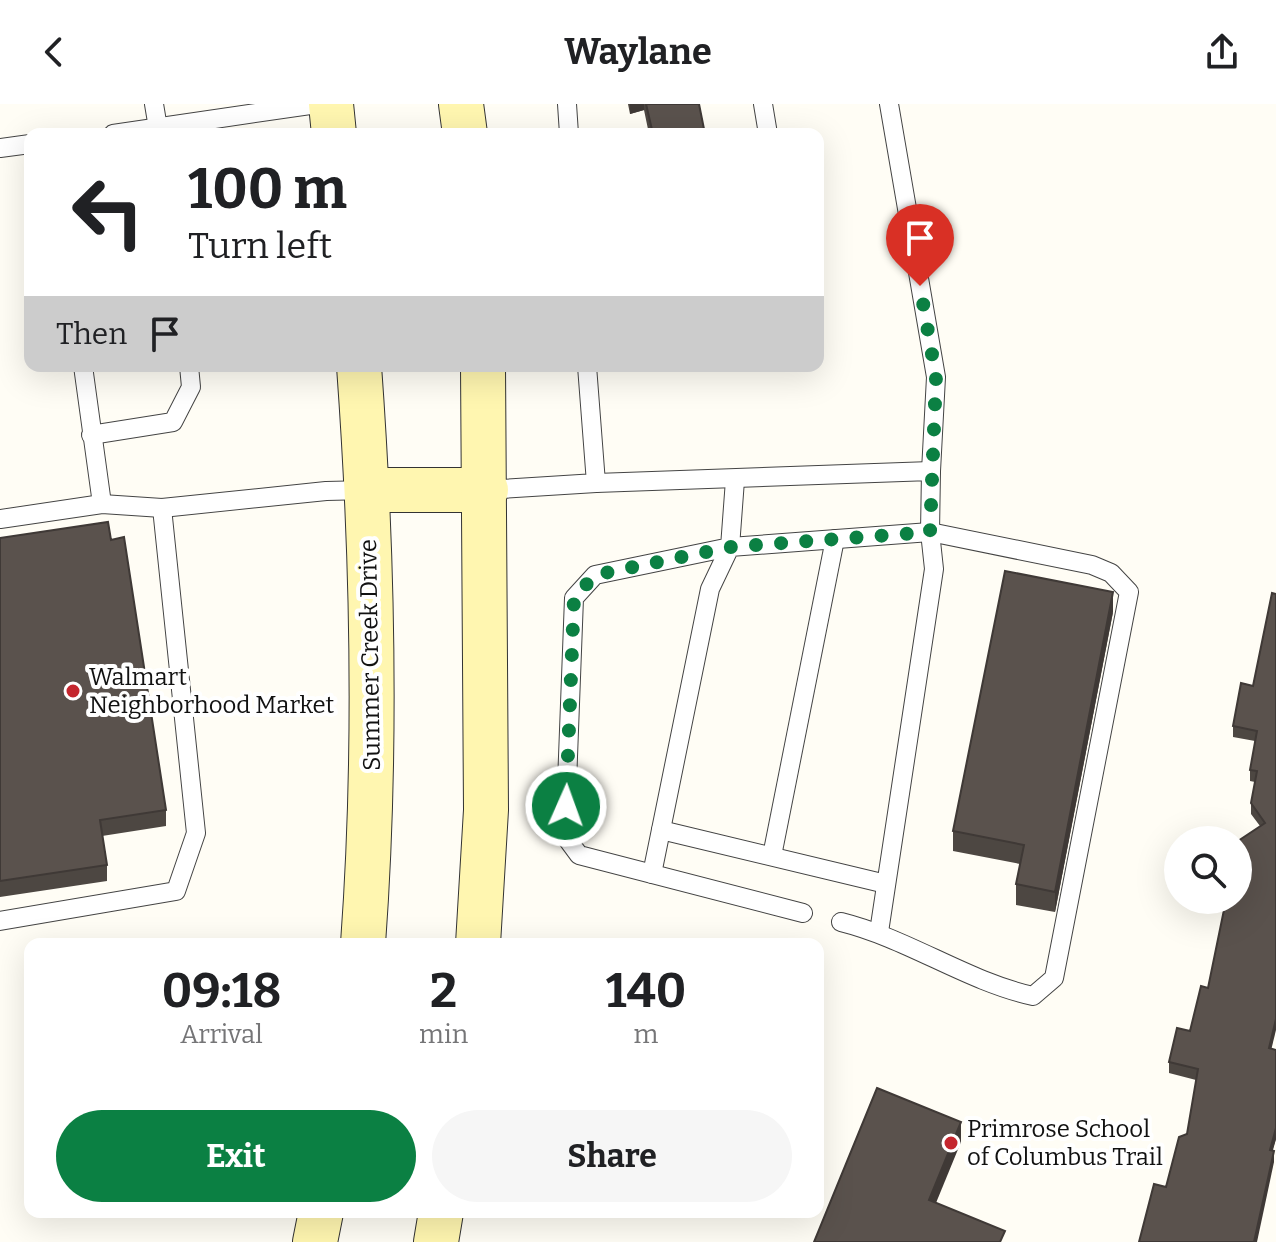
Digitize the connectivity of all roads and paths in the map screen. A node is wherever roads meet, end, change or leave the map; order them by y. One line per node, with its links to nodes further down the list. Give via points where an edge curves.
1 (154, 104): 8 (lane)
2 (317, 104): 9 (lane)
3 (331, 104): 10 (main road)
4 (461, 104): 11 (main road)
5 (567, 104): 12 (lane)
6 (763, 104): 13 (lane)
7 (889, 104): 22 (lane, via 936,377)
8 (158, 128)
9 (176, 128)
10 (333, 128)
11 (464, 128)
12 (569, 128)
13 (767, 128)
14 (24, 145): 15 (lane)
15 (0, 148)
16 (84, 372): 21 (lane)
17 (190, 372): 21 (lane, via 191,387 173,422)
18 (359, 372): 25 (main road, Summer Creek Drive)
19 (483, 372): 26 (main road)
20 (587, 372): 24 (lane)
21 (91, 435): 27 (lane)
22 (931, 471): 23 (lane); 30 (lane)
23 (735, 480): 24 (lane); 32 (lane)
24 (596, 483): 26 (lane)
25 (368, 490): 26 (main road); 28 (lane); 41 (main road, Summer Creek Drive, via 371,838)
26 (486, 490): 42 (main road, via 486,810)
27 (102, 504): 28 (lane); 29 (lane)
28 (162, 508): 38 (lane, via 196,833 190,857 176,891)
29 (0, 519)
30 (930, 532): 31 (lane); 36 (lane, via 934,569); 40 (lane, via 1092,565 1111,573 1129,592 1054,978 1033,996 1001,989)
31 (835, 539): 32 (lane); 34 (lane)
32 (730, 547): 33 (lane, via 710,589); 35 (lane, via 595,575 574,598 565,836 579,855)
33 (661, 830): 34 (lane); 35 (lane)
34 (772, 856): 36 (lane)
35 (652, 874): 37 (lane)
36 (886, 884): 40 (lane)
37 (803, 913)
38 (0, 921)
39 (841, 922): 40 (lane)
40 (879, 932)
41 (363, 938)
42 (478, 938)
43 (320, 1218): 45 (main road)
44 (440, 1218): 46 (main road)
45 (315, 1242)
46 (436, 1242)

